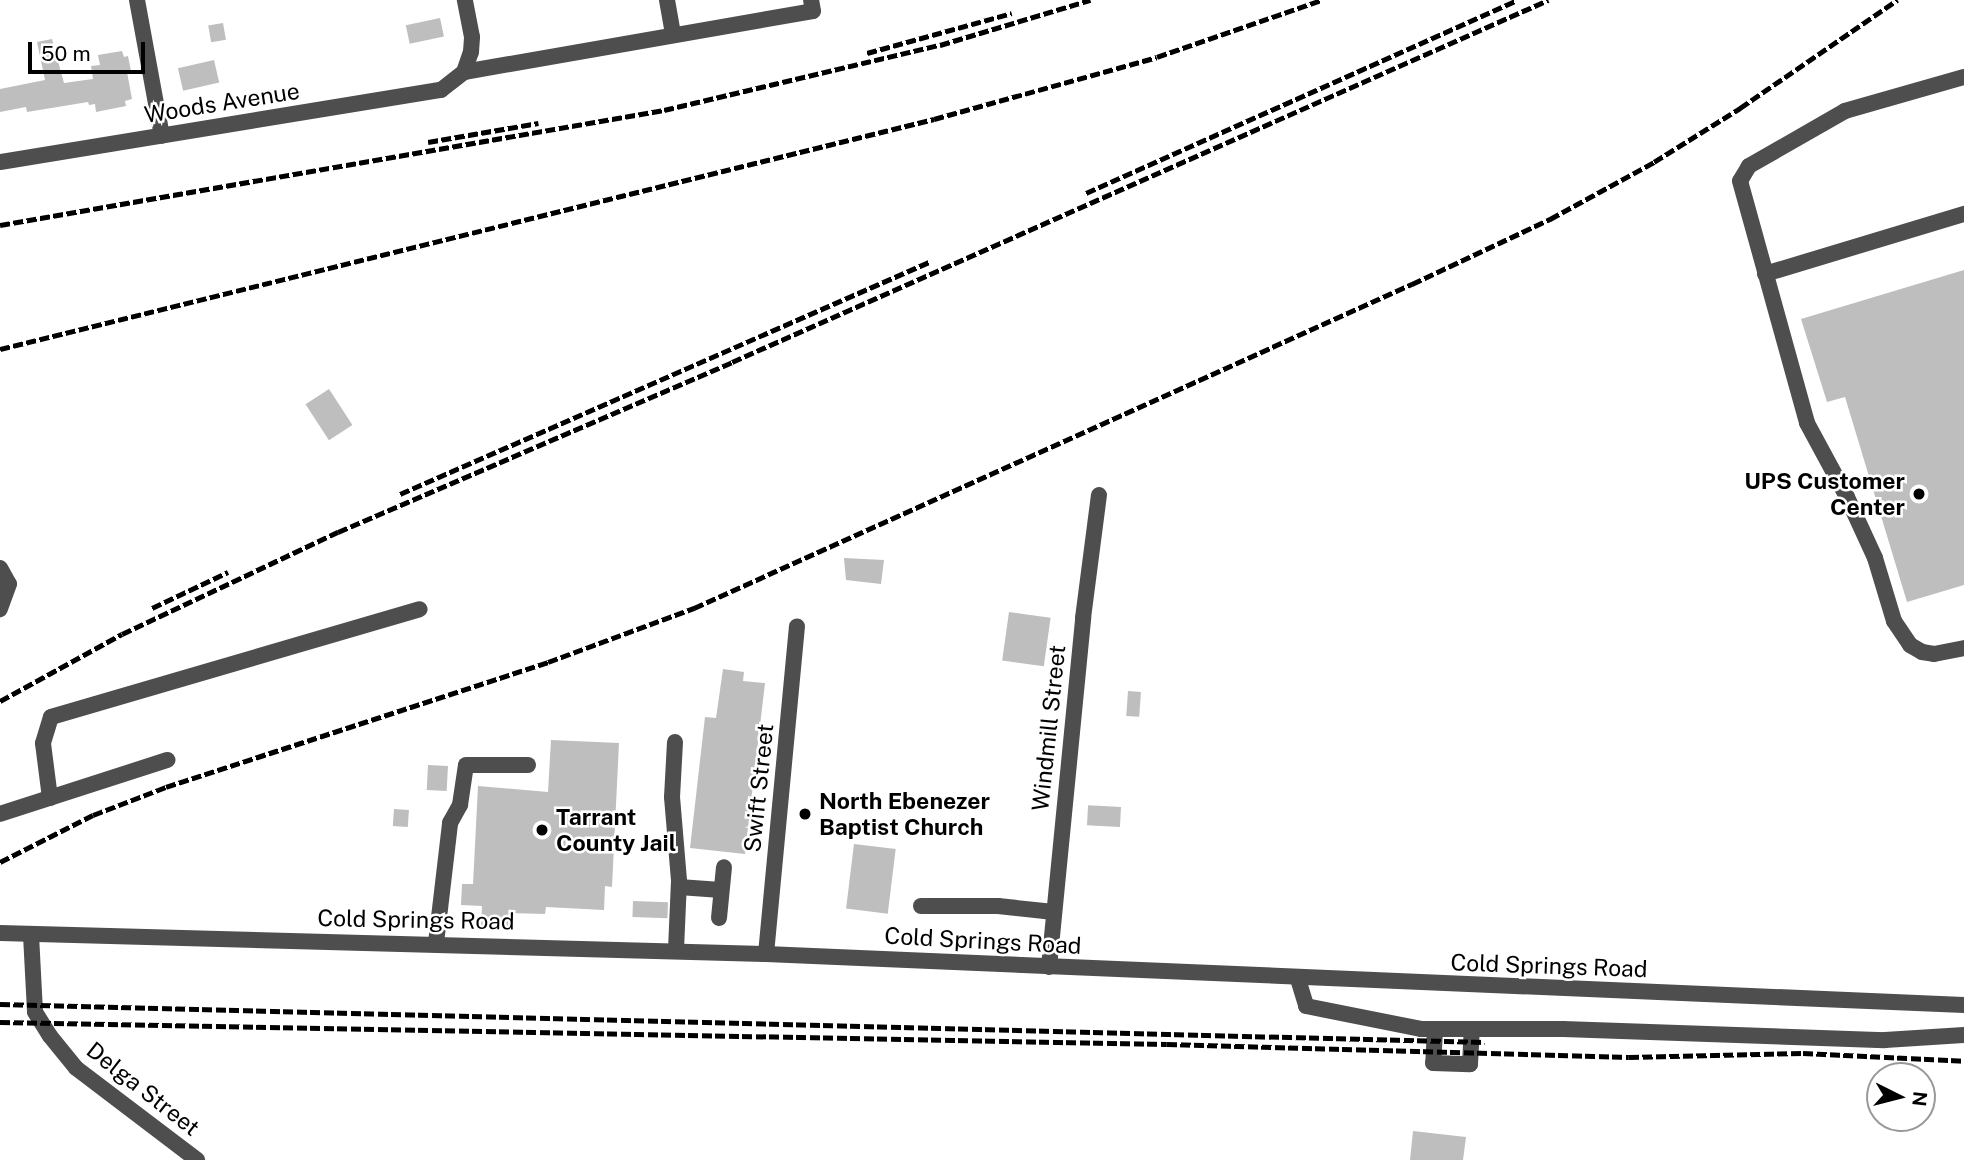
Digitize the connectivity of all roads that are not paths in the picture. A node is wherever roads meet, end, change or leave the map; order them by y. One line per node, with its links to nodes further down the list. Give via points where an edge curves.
1 (137, 0): 8 (street)
2 (466, 0): 6 (street, via 472,37)
3 (667, 0): 5 (street)
4 (812, 6): 5 (street)
5 (673, 34): 6 (street)
6 (464, 72): 8 (street, Woods Avenue, via 442,90)
7 (1964, 76): 11 (street, via 1845,111 1749,166 1740,181 1741,192)
8 (162, 136): 9 (street, Woods Avenue)
9 (0, 162)
10 (1964, 214): 11 (street)
11 (1765, 274): 17 (street, via 1807,423 1875,558 1894,621 1910,645 1922,652)
12 (1099, 495): 27 (street, Windmill Street)
13 (0, 568): 14 (street, via 9,584)
14 (0, 609)
15 (420, 609): 21 (street, via 51,717 43,743)
16 (797, 626): 33 (street, Swift Street)
17 (1964, 648)
18 (675, 742): 24 (street, via 672,797)
19 (167, 760): 21 (street)
20 (528, 765): 31 (street, via 467,765 460,805 450,823)
21 (50, 798): 22 (street)
22 (0, 814)
23 (724, 867): 25 (street)
24 (679, 887): 25 (street); 32 (street)
25 (721, 890): 28 (street)
26 (921, 906): 27 (street)
27 (1054, 912): 34 (street, Windmill Street)
28 (719, 918)
29 (0, 933): 30 (street, Cold Springs Road)
30 (31, 935): 31 (street, Cold Springs Road); 40 (street, Delga Street, via 35,1012 50,1037 76,1068)
31 (436, 943): 32 (street, Cold Springs Road)
32 (676, 951): 33 (street, Cold Springs Road)
33 (766, 954): 34 (street, Cold Springs Road)
34 (1049, 967): 35 (street, Cold Springs Road)
35 (1298, 979): 36 (street, Cold Springs Road); 37 (street, via 1306,1006)
36 (1964, 1005)
37 (1435, 1030): 38 (street); 38 (street, via 1433,1063 1470,1064)
38 (1472, 1030): 39 (street, via 1885,1040)
39 (1964, 1035)
40 (197, 1160)

